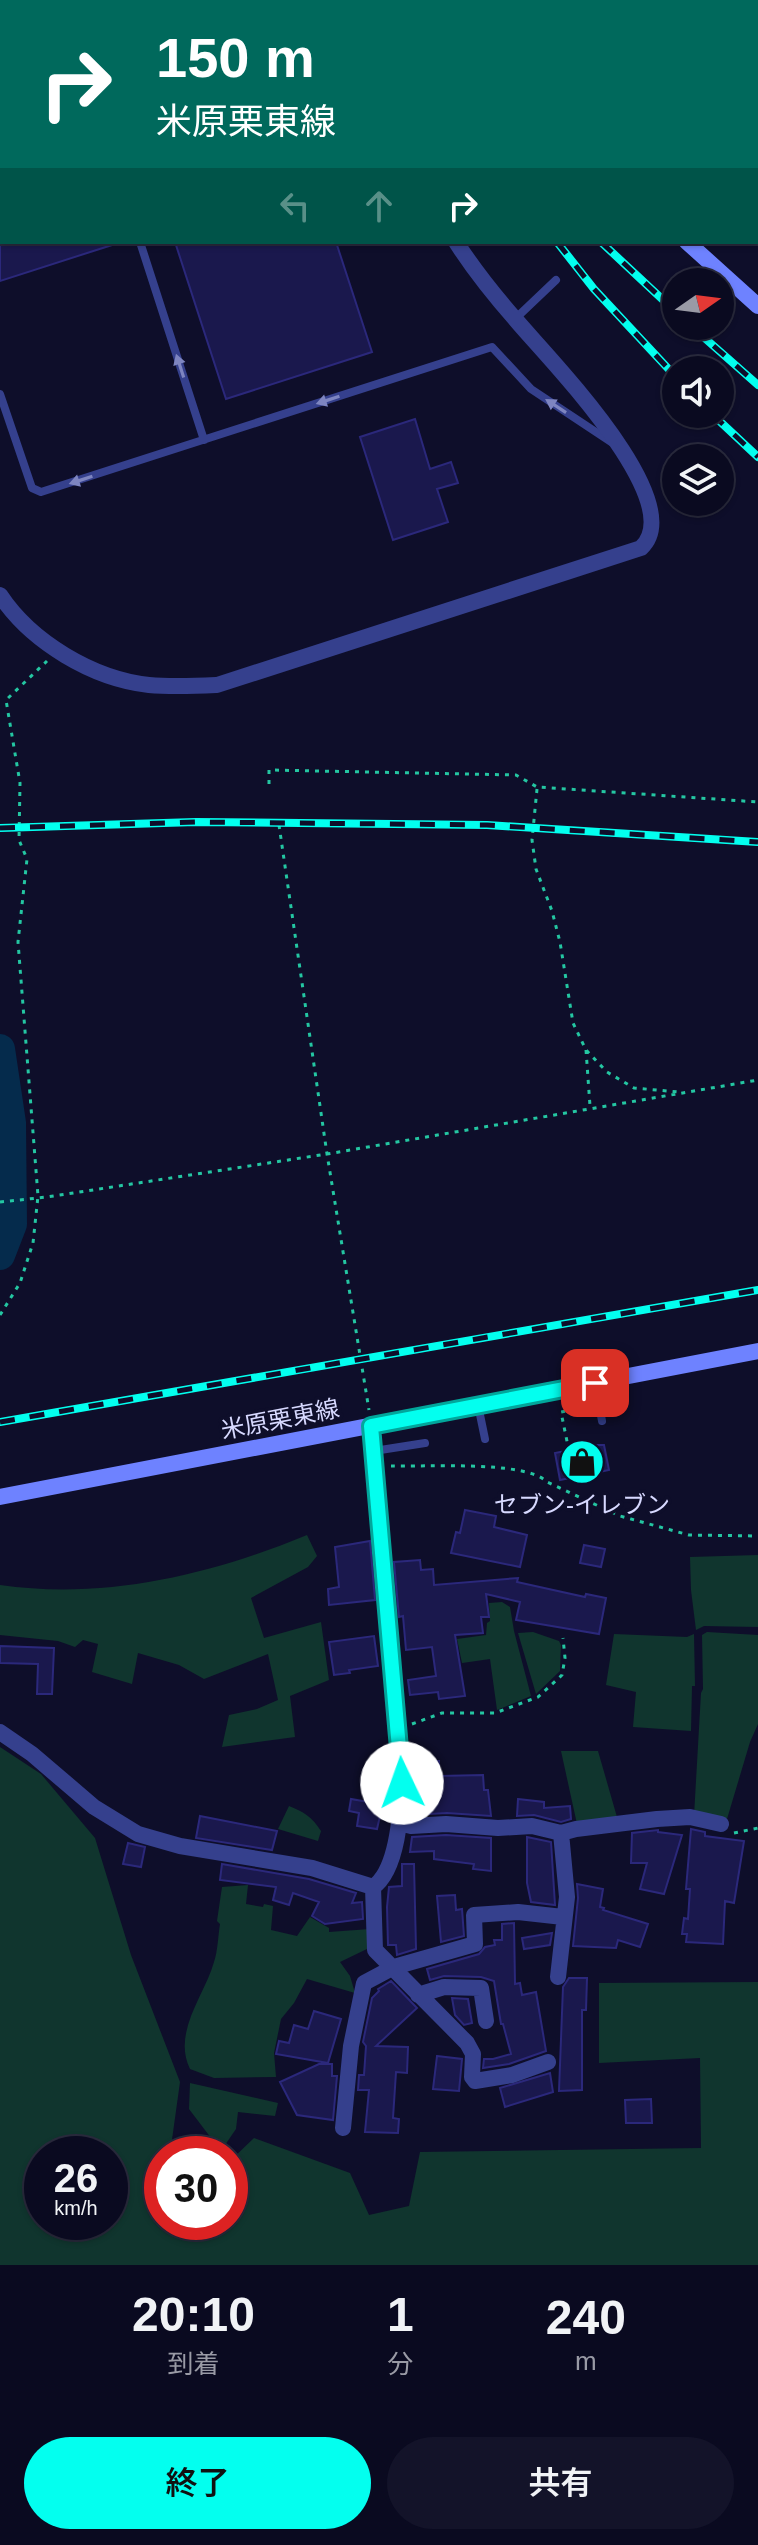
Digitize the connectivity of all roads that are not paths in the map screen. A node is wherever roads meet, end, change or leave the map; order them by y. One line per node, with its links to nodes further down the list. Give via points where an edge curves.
1 (141, 244): 8 (lane, one-way to 1)
2 (457, 244): 6 (street)
3 (689, 244): 5 (main road)
4 (556, 280): 6 (lane)
5 (758, 306)
6 (515, 319): 9 (street)
7 (0, 394): 8 (lane, one-way to 7, via 41,492 32,488)
8 (204, 440): 9 (lane, one-way to 8, via 531,389 492,347)
9 (622, 449): 10 (street, via 640,478 653,519 648,542 634,552 217,685 147,685 88,667 31,629)
10 (0, 595)
11 (758, 1351): 12 (main road, 米原栗東線)
12 (590, 1390): 13 (main road, 米原栗東線); 14 (lane)
13 (478, 1405): 15 (main road, 米原栗東線); 16 (lane)
14 (602, 1421)
15 (371, 1426): 18 (street); 19 (main road, 米原栗東線)
16 (485, 1439)
17 (425, 1443): 18 (lane)
18 (374, 1458): 21 (street, via 399,1729)
19 (0, 1497)
20 (0, 1732): 24 (street, via 94,1807 138,1834 312,1868)
21 (399, 1823): 23 (street, via 532,1826); 24 (street, via 389,1865)
22 (721, 1824): 23 (street, via 690,1817)
23 (561, 1833): 25 (street, via 567,1897)
24 (373, 1887): 26 (street, via 375,1950)
25 (563, 1917): 26 (street, via 474,1915 475,1944); 27 (street)
26 (394, 1967): 28 (street); 31 (street, via 364,1983)
27 (558, 1977)
28 (418, 1995): 29 (street, via 444,1987 481,1988); 30 (street, via 467,2043 475,2081)
29 (486, 2021)
30 (548, 2062)
31 (343, 2128)

